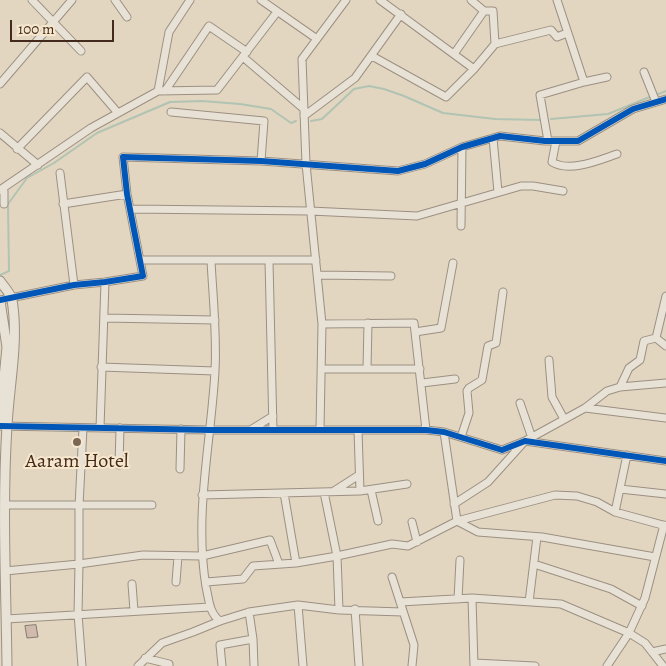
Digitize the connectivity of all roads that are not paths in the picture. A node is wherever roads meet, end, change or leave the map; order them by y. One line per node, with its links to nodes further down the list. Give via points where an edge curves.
1 (32, 0): 14 (street)
2 (72, 0): 14 (street)
3 (115, 0): 13 (street)
4 (190, 0): 27 (street, via 169,32)
5 (261, 0): 11 (street)
6 (346, 0): 16 (street)
7 (380, 0): 12 (street)
8 (470, 0): 10 (street)
9 (556, 0): 15 (street)
10 (484, 11): 17 (street, via 492,11); 20 (street)
11 (277, 12): 16 (street); 19 (street)
12 (401, 14): 20 (street); 21 (street)
13 (127, 17)
14 (54, 21): 18 (street); 26 (street)
15 (567, 33): 17 (street, via 557,37 551,30); 25 (street)
16 (317, 38): 31 (street, via 302,59)
17 (495, 44): 22 (street)
18 (81, 51)
19 (245, 54): 27 (street, via 217,90); 27 (street, via 209,26); 31 (street)
20 (454, 54): 22 (street)
21 (372, 56): 22 (street, via 446,97); 31 (street, via 355,78)
22 (474, 69)
23 (644, 72): 29 (street)
24 (606, 77): 25 (street)
25 (584, 82): 35 (street, via 540,95)
26 (0, 84)
27 (161, 91): 32 (street)
28 (666, 99): 29 (street)
29 (656, 102): 36 (street, via 633,109 578,140)
30 (171, 112): 40 (street, via 264,120)
31 (304, 112): 41 (street)
32 (118, 113): 38 (street, via 87,77); 42 (street)
33 (0, 134): 38 (street)
34 (493, 138): 35 (street); 37 (street); 46 (street)
35 (548, 141): 36 (street)
36 (556, 141): 39 (street, via 552,162 556,165 591,163)
37 (462, 147): 41 (street, via 425,164 398,171); 48 (street)
38 (17, 149): 42 (street)
39 (617, 154)
40 (260, 161): 41 (street); 47 (street, via 123,157)
41 (306, 164): 52 (street)
42 (38, 165): 44 (street)
43 (60, 172): 50 (street)
44 (1, 190): 49 (street, via 4,191)
45 (563, 190): 46 (street, via 521,186)
46 (498, 192): 48 (street)
47 (127, 194): 50 (street); 51 (street)
48 (461, 203): 52 (street, via 417,216); 53 (street)
49 (4, 204)
50 (63, 204): 63 (street)
51 (131, 209): 52 (street); 54 (street)
52 (310, 211): 55 (street)
53 (461, 226)
54 (141, 260): 56 (street); 61 (street, via 143,276)
55 (316, 260): 57 (street); 59 (street)
56 (211, 261): 57 (street); 69 (street)
57 (269, 261): 87 (street)
58 (453, 263): 72 (street, via 441,328)
59 (318, 274): 60 (street); 71 (street)
60 (391, 276)
61 (105, 282): 63 (street); 68 (street)
62 (2, 284): 66 (street)
63 (74, 285): 66 (street)
64 (503, 292): 102 (street, via 496,342 488,346 482,380 469,388 469,413)
65 (666, 296): 73 (street)
66 (12, 298): 67 (street); 90 (street, via 13,364)
67 (0, 301): 90 (street, via 6,347)
68 (104, 318): 69 (street); 76 (street)
69 (215, 320): 80 (street)
70 (368, 323): 71 (street); 72 (street, via 414,323); 78 (street)
71 (322, 324): 77 (street)
72 (415, 332): 79 (street)
73 (656, 338): 74 (street); 84 (street, via 644,341 640,360 628,368)
74 (666, 346)
75 (549, 360): 89 (street, via 552,397)
76 (101, 367): 80 (street); 92 (street)
77 (322, 369): 78 (street); 95 (street)
78 (367, 369): 79 (street)
79 (420, 369): 82 (street)
80 (215, 370): 96 (street)
81 (455, 379): 82 (street)
82 (422, 383): 100 (street)
83 (666, 384): 84 (street)
84 (620, 387): 86 (street, via 607,391)
85 (520, 403): 103 (street)
86 (585, 408): 88 (street); 89 (street)
87 (273, 416): 97 (street); 98 (street)
88 (666, 418)
89 (564, 419): 103 (street)
90 (2, 424): 91 (street); 118 (street)
91 (83, 428): 92 (street); 120 (street)
92 (100, 428): 93 (street)
93 (120, 428): 94 (street); 106 (street)
94 (182, 429): 96 (street); 107 (street)
95 (320, 429): 98 (street); 99 (street)
96 (210, 430): 97 (street); 117 (street)
97 (250, 430): 98 (street)
98 (273, 430)
99 (358, 430): 100 (street); 108 (street)
100 (426, 430): 101 (street)
101 (444, 432): 102 (street); 121 (street)
102 (461, 437): 103 (street, via 502,450)
103 (528, 440): 104 (street); 121 (street, via 488,482)
104 (627, 455): 105 (street); 110 (street)
105 (666, 461)
106 (119, 465)
107 (180, 469)
108 (359, 476): 112 (street); 114 (street)
109 (407, 484): 111 (street)
110 (620, 489): 116 (street); 122 (street)
111 (371, 490): 112 (street); 123 (street)
112 (360, 491): 114 (street)
113 (324, 492): 114 (street); 115 (street); 131 (street)
114 (334, 492)
115 (284, 493): 117 (street); 134 (street)
116 (666, 494)
117 (202, 495): 130 (street)
118 (5, 505): 120 (street); 138 (street)
119 (152, 505): 120 (street)
120 (79, 506): 135 (street)
121 (455, 507): 124 (street)
122 (614, 512): 124 (street, via 577,496 555,495); 126 (street)
123 (378, 520)
124 (457, 521): 127 (street, via 478,532); 128 (street)
125 (412, 522): 128 (street)
126 (665, 526): 132 (street)
127 (537, 537): 132 (street); 137 (street)
128 (417, 542): 131 (street)
129 (178, 556): 130 (street); 135 (street, via 143,555); 140 (street)
130 (202, 556): 136 (street, via 270,540); 141 (street)
131 (337, 556): 134 (street); 148 (street)
132 (655, 557): 149 (street)
133 (460, 560): 144 (street)
134 (296, 562): 136 (street)
135 (79, 564): 138 (street); 155 (street)
136 (280, 564): 141 (street, via 253,566 243,579)
137 (534, 564): 146 (street); 149 (street, via 611,589)
138 (5, 571): 157 (street)
139 (392, 577): 145 (street)
140 (176, 582)
141 (206, 582): 150 (street)
142 (132, 584): 152 (street)
143 (472, 598): 144 (street); 146 (street); 164 (street)
144 (458, 599): 145 (street)
145 (400, 602): 154 (street)
146 (529, 602): 159 (street, via 561,604)
147 (298, 605): 148 (street); 153 (street); 171 (street)
148 (338, 605): 151 (street)
149 (642, 606): 159 (street)
150 (210, 607): 152 (street); 156 (street)
151 (355, 609): 154 (street); 172 (street)
152 (134, 611): 155 (street)
153 (249, 612): 156 (street); 160 (street)
154 (402, 612): 173 (street, via 414,645)
155 (78, 614): 157 (street); 166 (street)
156 (216, 617): 163 (street, via 194,632 162,643)
157 (6, 618): 158 (street)
158 (3, 630): 165 (street)
159 (629, 633): 162 (street); 175 (street)
160 (253, 639): 169 (street, via 220,645); 170 (street)
161 (666, 649): 162 (street)
162 (652, 652): 176 (street)
163 (145, 658): 167 (street); 168 (street)
164 (474, 664): 174 (street)
165 (7, 666)
166 (82, 666)
167 (138, 666)
168 (169, 666)
169 (222, 666)
170 (254, 666)
171 (303, 666)
172 (359, 666)
173 (412, 666)
174 (534, 666)
175 (607, 666)
176 (663, 666)

